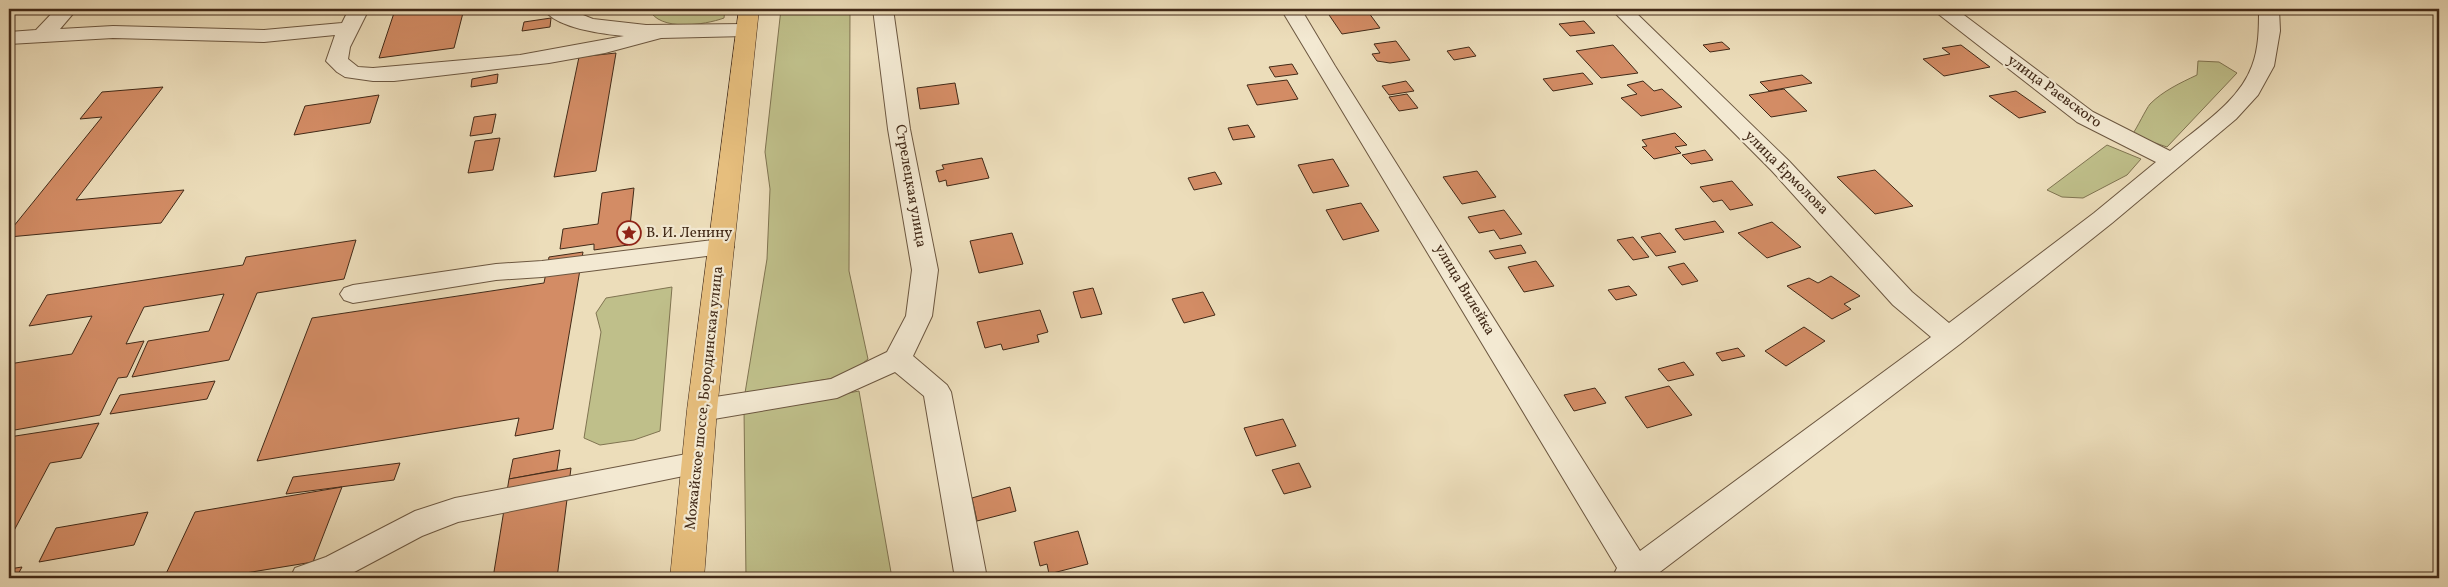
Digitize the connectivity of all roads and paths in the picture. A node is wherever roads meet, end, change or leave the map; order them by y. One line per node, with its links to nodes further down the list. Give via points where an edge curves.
1 (67, 9): 12 (street)
2 (359, 9): 10 (street)
3 (554, 9): 11 (street, via 592,24)
4 (883, 9): 18 (street, Стрелецкая улица, via 925,270 919,316)
5 (1292, 9): 21 (street, улица Вилейка)
6 (1621, 9): 17 (street, улица Ермолова, via 1824,212 1906,301)
7 (1944, 9): 14 (street, улица Раевского, via 2085,117)
8 (2269, 9): 14 (street, via 2268,51 2255,82 2228,114)
9 (747, 19): 11 (street, via 696,33); 15 (main road, Можайское шоссе, Бородинская улица)
10 (349, 28): 11 (street, via 337,54 338,61 350,71 376,74 468,67 567,53 612,46); 12 (street, via 264,36 113,32)
11 (660, 32)
12 (43, 34): 13 (street)
13 (9, 38)
14 (2173, 160): 17 (street)
15 (721, 247): 16 (street, via 496,272); 19 (main road, Можайское шоссе, Бородинская улица)
16 (353, 294)
17 (1950, 337): 21 (street)
18 (898, 359): 19 (street, via 837,388); 24 (street, via 937,392)
19 (702, 410): 20 (main road, Можайское шоссе, Бородинская улица)
20 (697, 463): 22 (street, via 455,510 425,521 327,572); 23 (main road, Можайское шоссе, Бородинская улица)
21 (1632, 575)
22 (306, 578)
23 (687, 578)
24 (971, 578)

